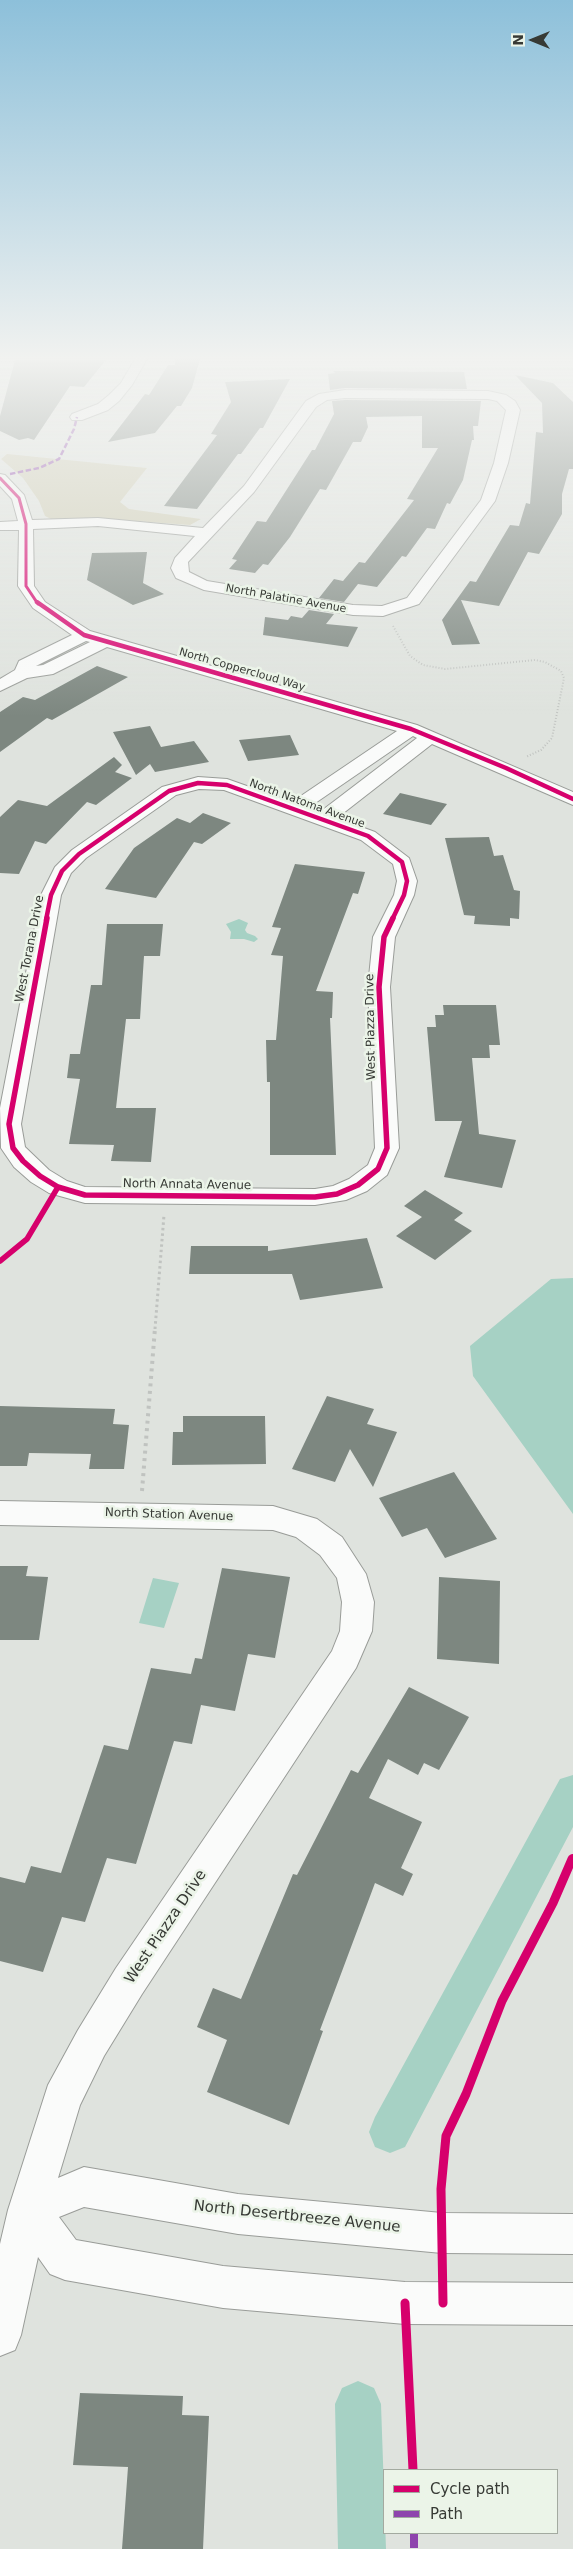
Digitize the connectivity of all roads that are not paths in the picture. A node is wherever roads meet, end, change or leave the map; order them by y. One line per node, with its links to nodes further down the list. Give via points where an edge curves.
1 (0, 478): 5 (street, North Coppercloud Way, via 19,498)
2 (256, 478): 7 (street, North Palatine Avenue)
3 (496, 478): 7 (street, North Palatine Avenue, via 488,501 413,601 390,615 204,585 190,580 182,575 180,561)
4 (0, 526): 5 (street)
5 (26, 529): 6 (street); 7 (street); 8 (street, North Coppercloud Way, via 26,586 39,605)
6 (0, 535)
7 (204, 537)
8 (84, 635): 9 (street, North Coppercloud Way); 10 (street, via 26,665)
9 (105, 641): 10 (street, via 47,670); 12 (street, North Coppercloud Way)
10 (24, 673): 11 (street)
11 (0, 686)
12 (411, 729): 13 (street, North Coppercloud Way); 16 (street)
13 (430, 737): 15 (street, North Coppercloud Way); 17 (street)
14 (198, 784): 16 (street, North Natoma Avenue, via 227,785); 19 (street, West Torana Drive, via 169,791 79,854 62,871 51,894 9,1124 13,1148)
15 (573, 799)
16 (294, 809): 17 (street, North Natoma Avenue)
17 (322, 820): 18 (street, North Natoma Avenue, via 368,836)
18 (402, 862): 20 (street, West Piazza Drive, via 407,881 404,895 384,937 379,988 387,1148 378,1169)
19 (23, 1161): 20 (street, North Annata Avenue, via 58,1187 85,1195 315,1197 337,1194)
20 (358, 1185)
21 (0, 1513): 22 (street, North Station Avenue, via 273,1518 306,1528)
22 (331, 1546): 23 (street, West Piazza Drive, via 351,1574 358,1602 356,1630 345,1658 91,2043 62,2099)
23 (28, 2210): 24 (street, North Desertbreeze Avenue, via 84,2187 238,2214 442,2232); 25 (street, via 66,2259 223,2287 404,2304); 26 (street, West Piazza Drive)
24 (573, 2234)
25 (573, 2304)
26 (0, 2335)

